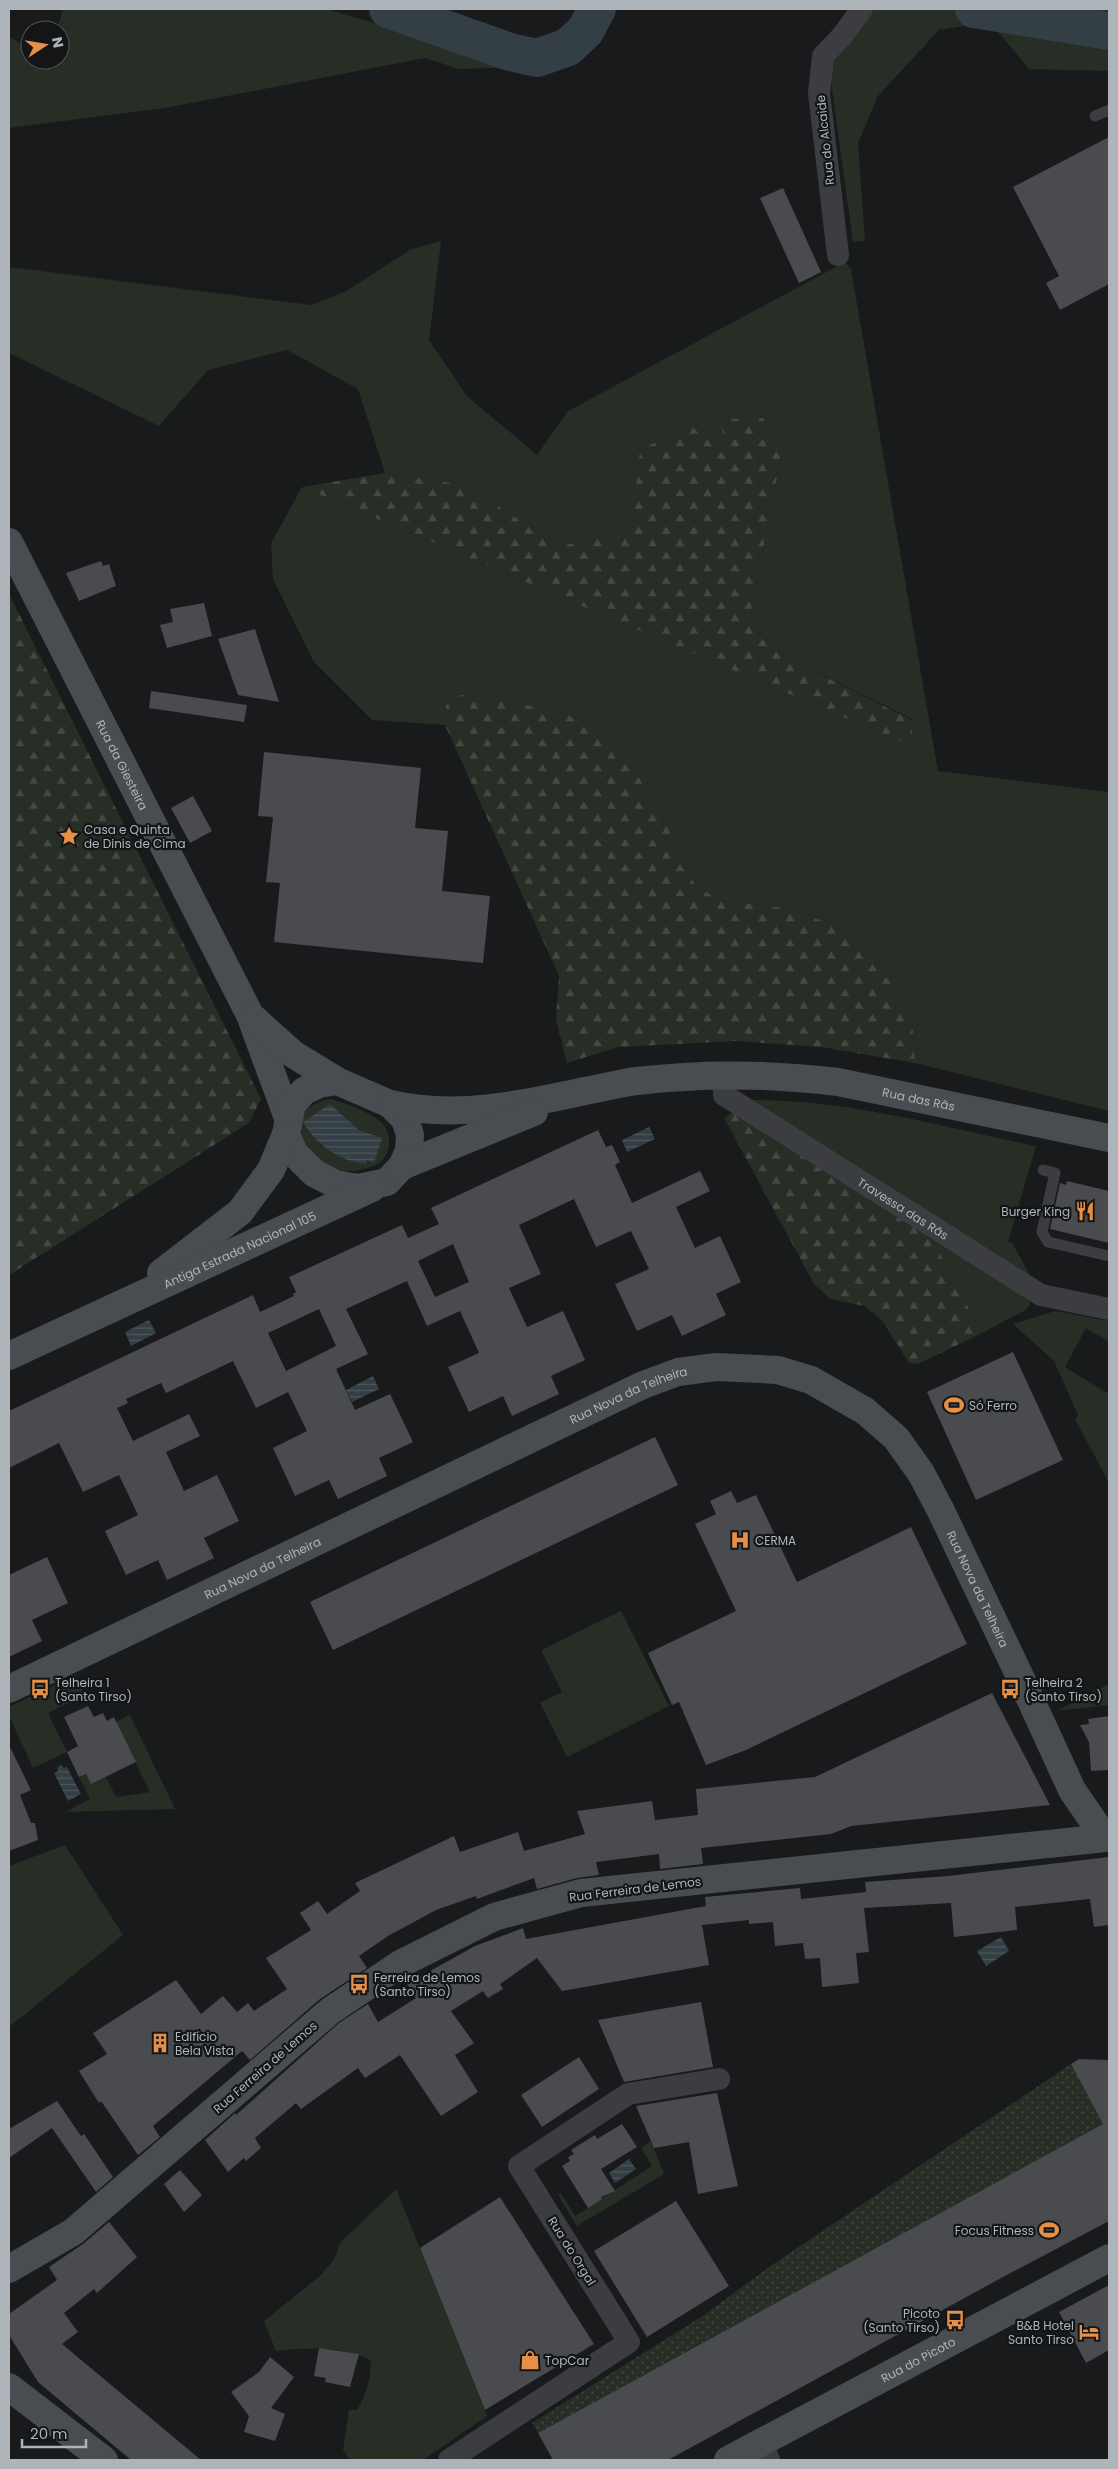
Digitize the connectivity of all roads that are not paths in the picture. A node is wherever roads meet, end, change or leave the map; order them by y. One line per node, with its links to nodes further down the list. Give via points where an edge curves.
1 (862, 9): 4 (street, Rua do Alcaide, via 823,56 819,93)
2 (1109, 110): 3 (lane)
3 (1095, 116)
4 (838, 255)
5 (9, 542): 6 (street, Rua da Giesteira)
6 (250, 1015): 8 (street, via 293,1054); 11 (street)
7 (726, 1075): 9 (street, Antiga Estrada Nacional 105, via 636,1081); 12 (street, Rua das Rãs, via 838,1082); 16 (street, Travessa das Rãs, via 724,1095 1041,1295)
8 (337, 1081): 10 (street); 11 (street, via 304,1091 292,1105)
9 (582, 1092): 10 (street, Antiga Estrada Nacional 105, via 484,1110 418,1110); 14 (street, Antiga Estrada Nacional 105)
10 (390, 1104): 14 (street, via 405,1119 410,1135 410,1152)
11 (287, 1126): 14 (street, via 294,1153 314,1173 335,1184 358,1188); 17 (street, Antiga Estrada Nacional 105, via 271,1170 240,1212 175,1263)
12 (1109, 1138)
13 (1043, 1170): 15 (lane, via 1055,1173 1042,1232 1048,1242)
14 (395, 1174): 17 (street, Antiga Estrada Nacional 105)
15 (1109, 1256)
16 (1109, 1309)
17 (92, 1318): 18 (street, Antiga Estrada Nacional 105)
18 (9, 1356)
19 (9, 1689): 20 (street, Rua Nova da Telheira, via 643,1385 678,1372 716,1366 753,1367 778,1370 811,1380 865,1411 896,1438 921,1473 940,1511)
20 (1072, 1790): 21 (street, Rua Nova da Telheira); 22 (street, via 1067,1822 1062,1832)
21 (1107, 1838): 22 (street, Rua Ferreira de Lemos)
22 (1043, 1845): 25 (street, Rua Ferreira de Lemos, via 581,1894 494,1917 400,1964 330,2011 73,2232)
23 (719, 2079): 29 (street, Rua do Orgal, via 628,2094 519,2166 629,2342)
24 (1109, 2258): 27 (street, Rua do Picoto)
25 (9, 2269)
26 (9, 2387): 28 (street)
27 (765, 2452): 30 (street, Rua do Picoto)
28 (104, 2460)
29 (449, 2460)
30 (728, 2460)

